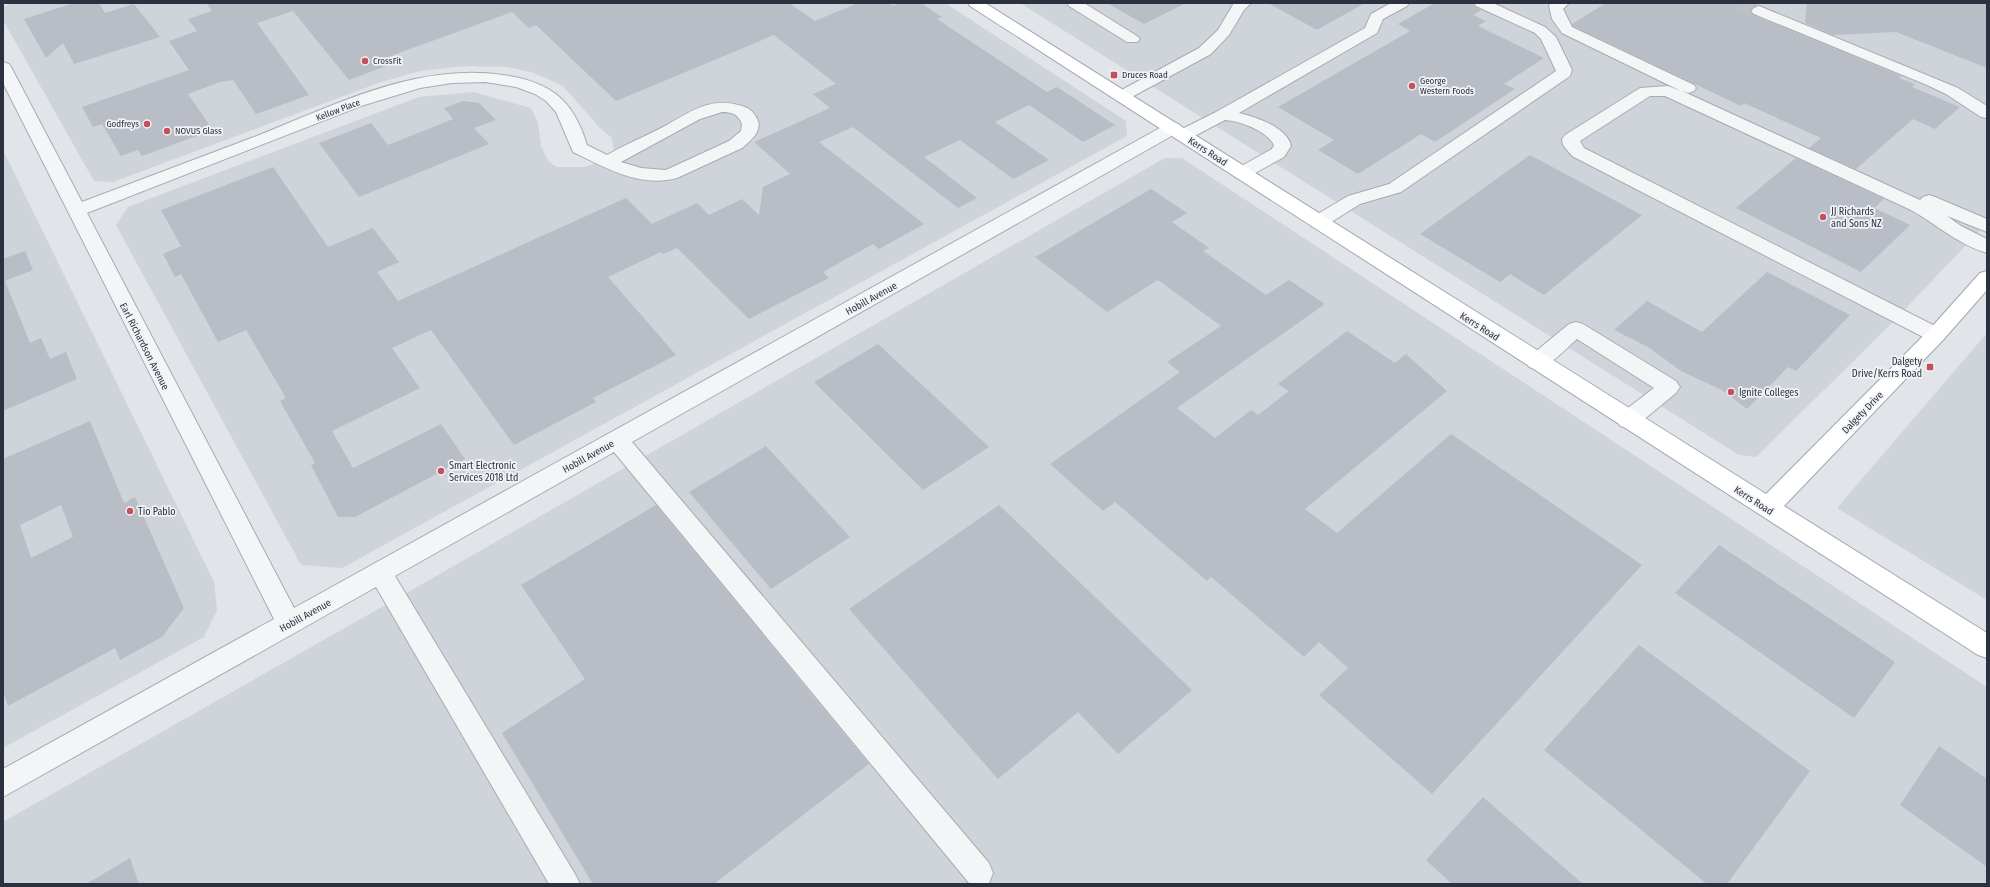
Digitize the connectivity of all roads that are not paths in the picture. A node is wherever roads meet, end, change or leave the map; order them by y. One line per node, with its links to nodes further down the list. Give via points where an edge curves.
1 (975, 3): 10 (main road, Kerrs Road)
2 (1074, 3): 8 (street)
3 (1244, 3): 10 (street, via 1238,7 1224,32 1204,51)
4 (1402, 3): 12 (street, Hobill Avenue, via 1376,17 1372,30)
5 (1481, 3): 17 (street, via 1540,30 1548,37 1564,73 1395,188 1354,200)
6 (1562, 3): 18 (street, via 1556,6 1556,10 1563,26 1572,33)
7 (1759, 10): 11 (street, via 1933,82)
8 (1132, 39)
9 (3, 67): 16 (street, Earl Richardson Avenue)
10 (1122, 96): 13 (main road, Kerrs Road)
11 (1987, 112)
12 (1221, 116): 13 (street, Hobill Avenue); 15 (street, via 1242,117 1279,138 1283,144 1278,153)
13 (1178, 132): 15 (main road, Kerrs Road); 24 (street, Hobill Avenue)
14 (608, 162): 14 (street, via 627,172 654,176 669,175 732,147 745,138 751,122 746,114 736,108 722,107 704,111); 16 (street, Kellow Place, via 579,148 574,129 561,106 540,89 504,79 455,77 410,85 384,94)
15 (1242, 173): 17 (main road, Kerrs Road)
16 (76, 211): 27 (street, Earl Richardson Avenue)
17 (1318, 222): 22 (main road, Kerrs Road)
18 (1987, 226)
19 (1987, 247): 21 (street, via 1954,230 1918,206 1668,91 1646,91 1571,139 1572,146 1578,152)
20 (1987, 278): 21 (main road, Dalgety Drive)
21 (1936, 335): 25 (main road, Dalgety Drive)
22 (1536, 362): 23 (main road, Kerrs Road); 23 (street, via 1576,330 1669,387)
23 (1628, 420): 25 (main road, Kerrs Road)
24 (617, 440): 26 (street, Hobill Avenue); 30 (street)
25 (1766, 508): 28 (main road, Kerrs Road)
26 (380, 573): 27 (street, Hobill Avenue); 31 (street)
27 (289, 624): 29 (street, Hobill Avenue)
28 (1987, 648)
29 (3, 784)
30 (979, 873)
31 (565, 884)

